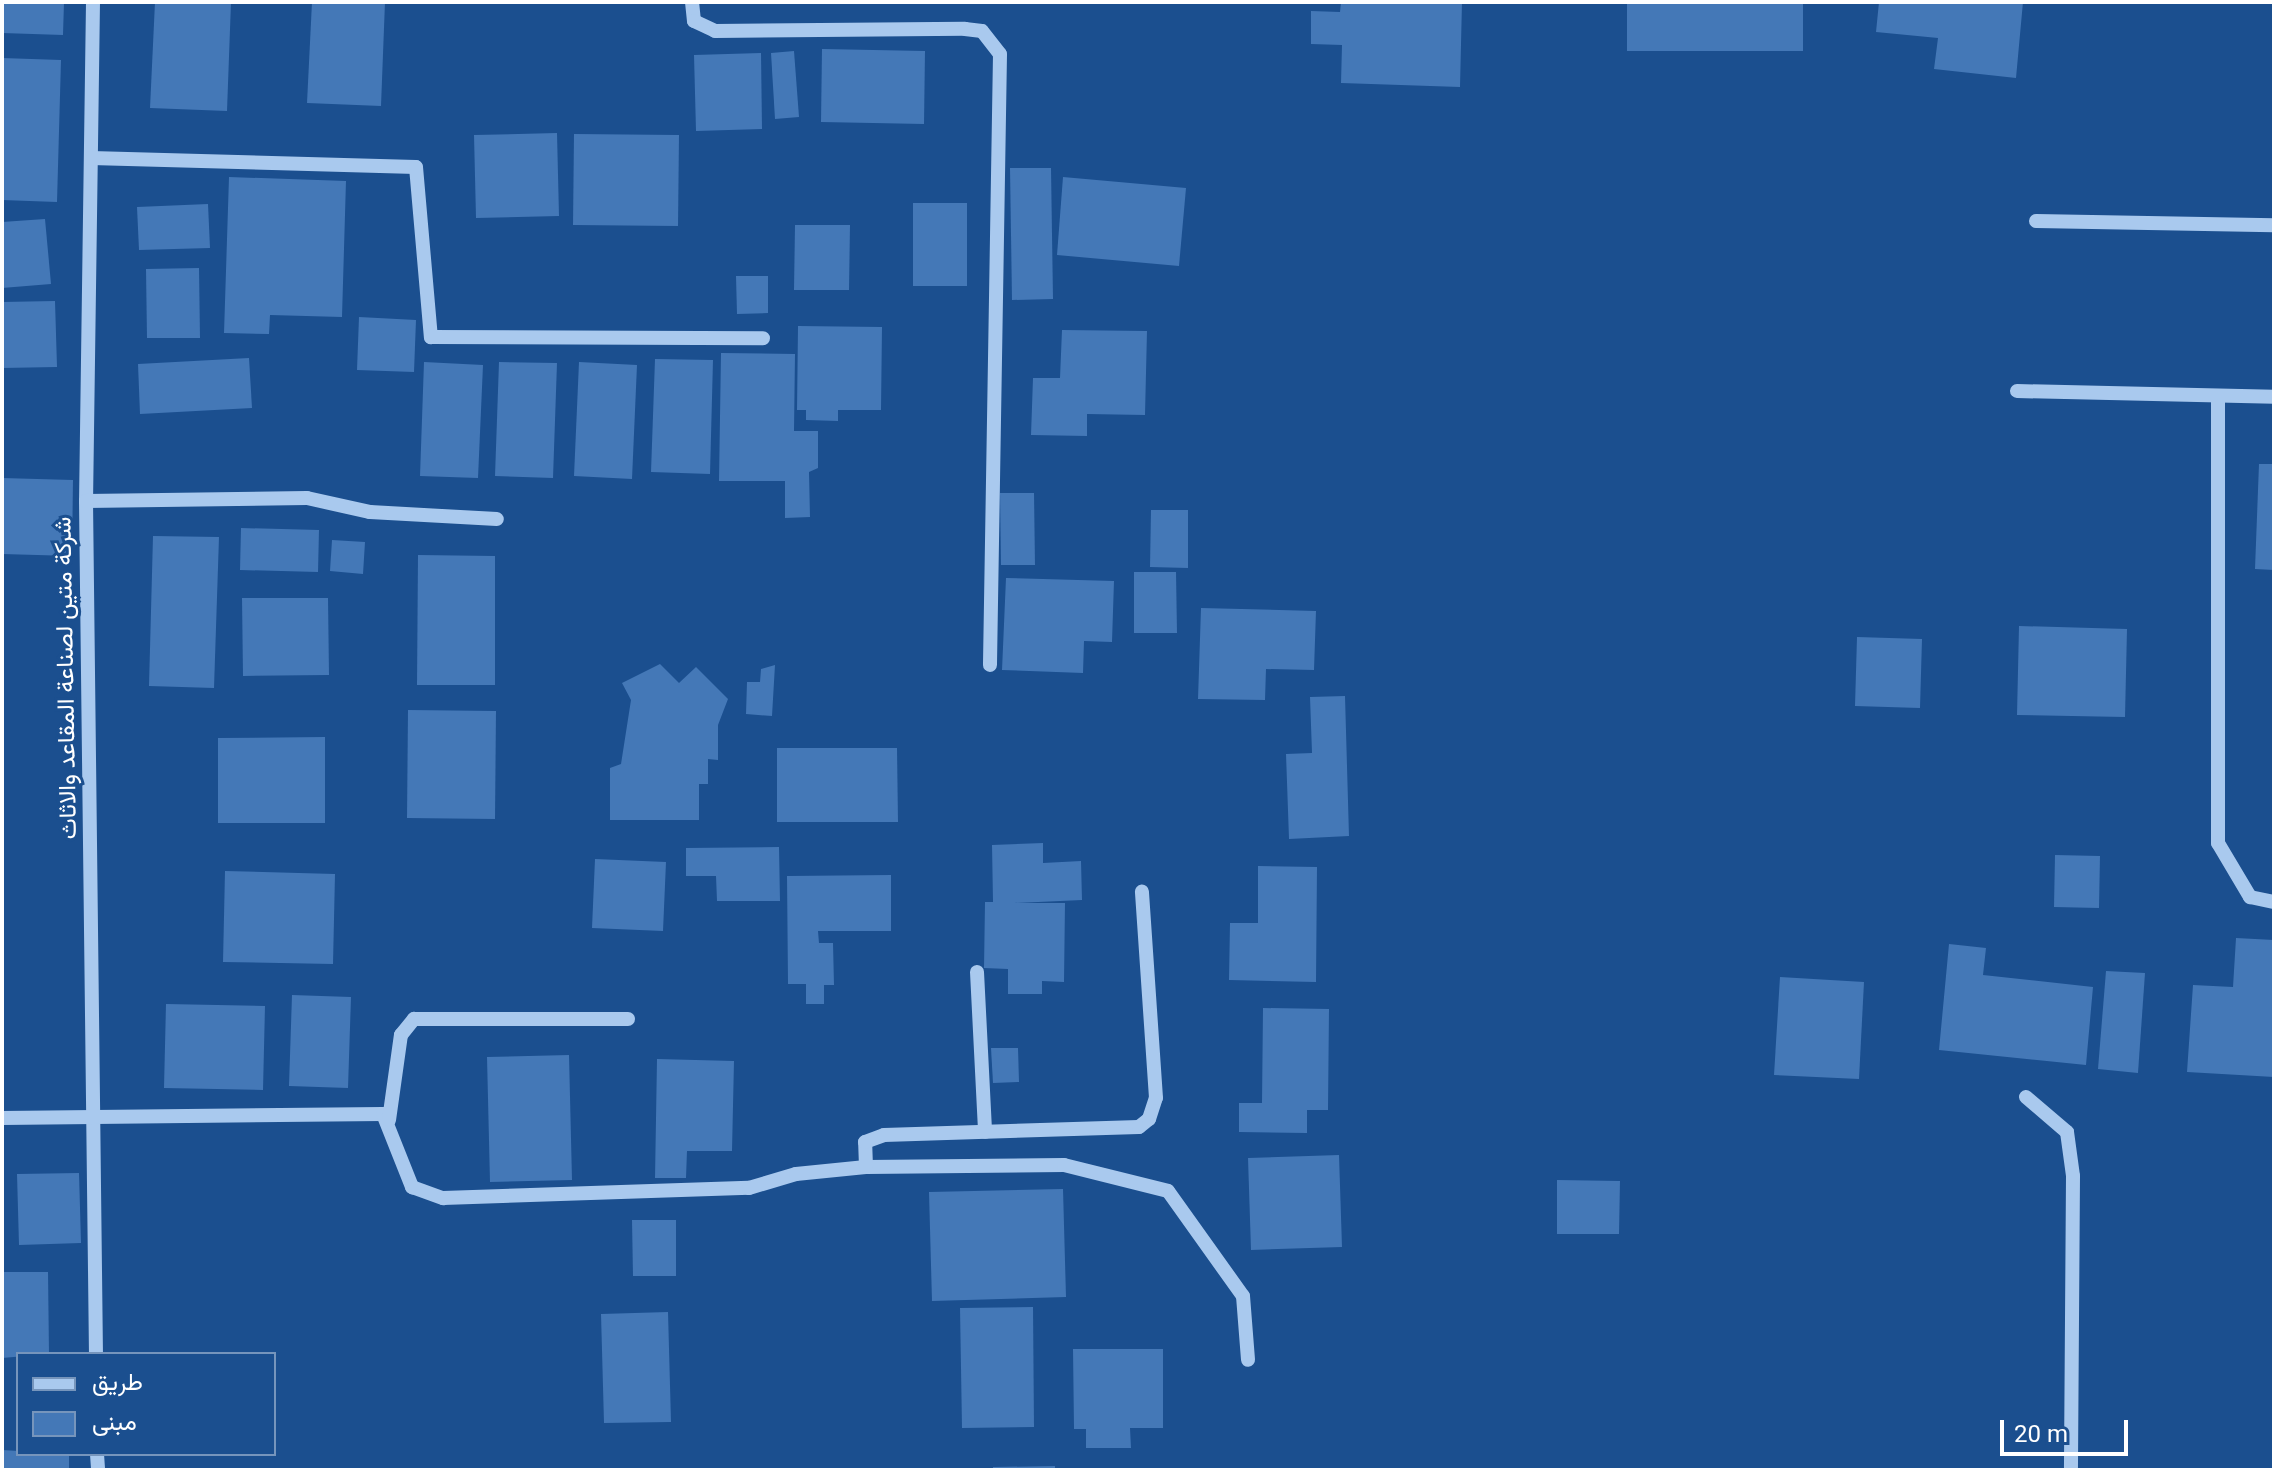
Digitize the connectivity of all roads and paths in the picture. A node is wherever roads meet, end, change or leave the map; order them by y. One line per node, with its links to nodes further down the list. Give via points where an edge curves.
1 (93, 2): 3 (street, شركة متين لصناعة المقاعد والاثاث)
2 (692, 2): 12 (street, via 694,21 715,31 965,29 982,31 1000,54)
3 (91, 158): 6 (street, via 416,167 431,337); 10 (street, شركة متين لصناعة المقاعد والاثاث)
4 (2036, 221): 5 (street)
5 (2274, 225)
6 (763, 338)
7 (2017, 391): 8 (street)
8 (2218, 396): 9 (street); 14 (street, via 2218,843 2250,897)
9 (2274, 397)
10 (86, 501): 11 (street, via 307,498 370,512); 18 (street, شركة متين لصناعة المقاعد والاثاث)
11 (497, 519)
12 (990, 665)
13 (1142, 891): 21 (street, via 1156,1098 1149,1119 1139,1127)
14 (2274, 902)
15 (977, 972): 21 (street)
16 (628, 1019): 20 (street, via 414,1019 401,1035)
17 (2026, 1097): 25 (street, via 2067,1132 2073,1176)
18 (93, 1117): 19 (street); 20 (street, via 375,1113); 23 (street, شركة متين لصناعة المقاعد والاثاث)
19 (2, 1118)
20 (389, 1120): 22 (street, via 398,1163 412,1187 443,1198 749,1188 796,1174)
21 (985, 1132): 22 (street, via 884,1135 865,1142)
22 (866, 1167): 24 (street, via 1064,1165 1168,1191 1243,1296)
23 (96, 1352)
24 (1248, 1360)
25 (2071, 1470)

